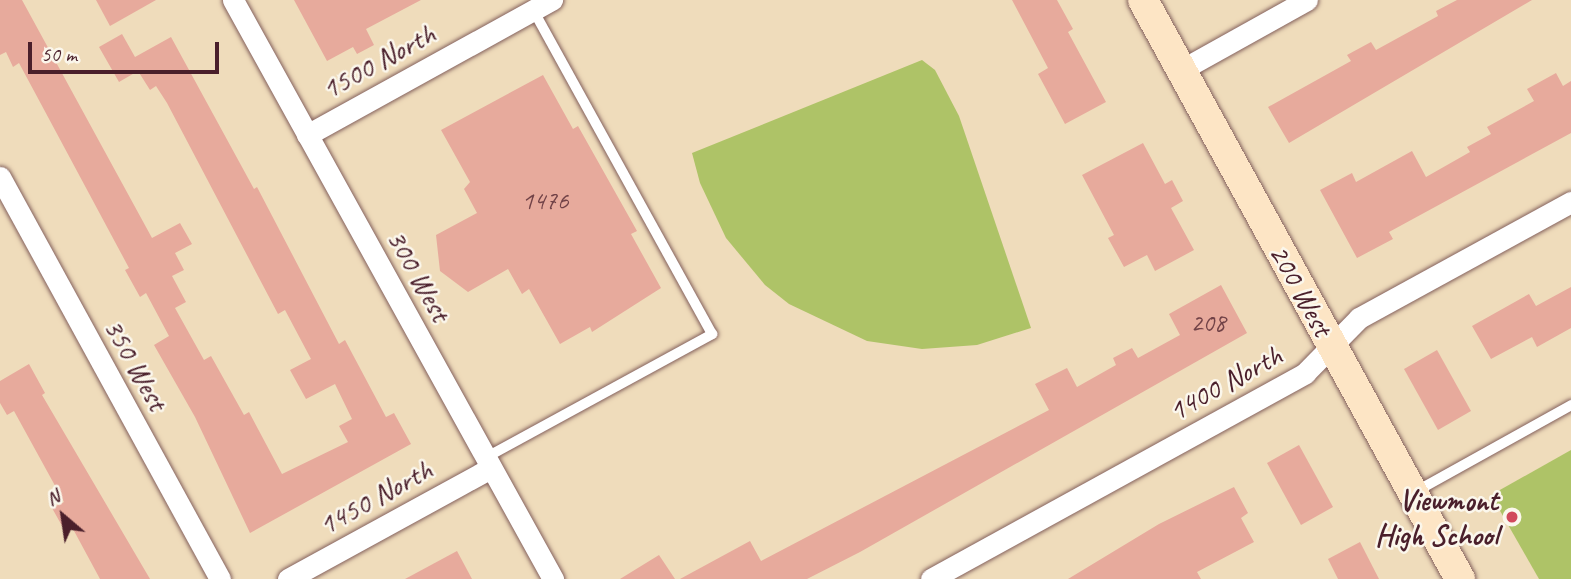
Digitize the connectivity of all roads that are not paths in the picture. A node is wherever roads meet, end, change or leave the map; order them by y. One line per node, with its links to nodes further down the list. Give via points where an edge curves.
1 (233, 0): 6 (street, 300 West)
2 (1143, 0): 5 (main road, 200 West)
3 (1307, 0): 5 (street)
4 (542, 5): 6 (street, 1500 North); 11 (lane, via 712,334)
5 (1181, 70): 9 (main road, 200 West)
6 (307, 135): 11 (street, 300 West)
7 (0, 177): 13 (street, 350 West)
8 (1571, 202): 9 (street, 1400 North, via 1359,318)
9 (1333, 348): 12 (main road, 200 West); 16 (street, 1400 North, via 1305,373)
10 (1571, 405): 12 (lane)
11 (488, 463): 14 (street, 1450 North); 15 (street, 300 West)
12 (1413, 494): 17 (main road, 200 West)
13 (220, 579)
14 (288, 579)
15 (553, 579)
16 (931, 579)
17 (1460, 579)

